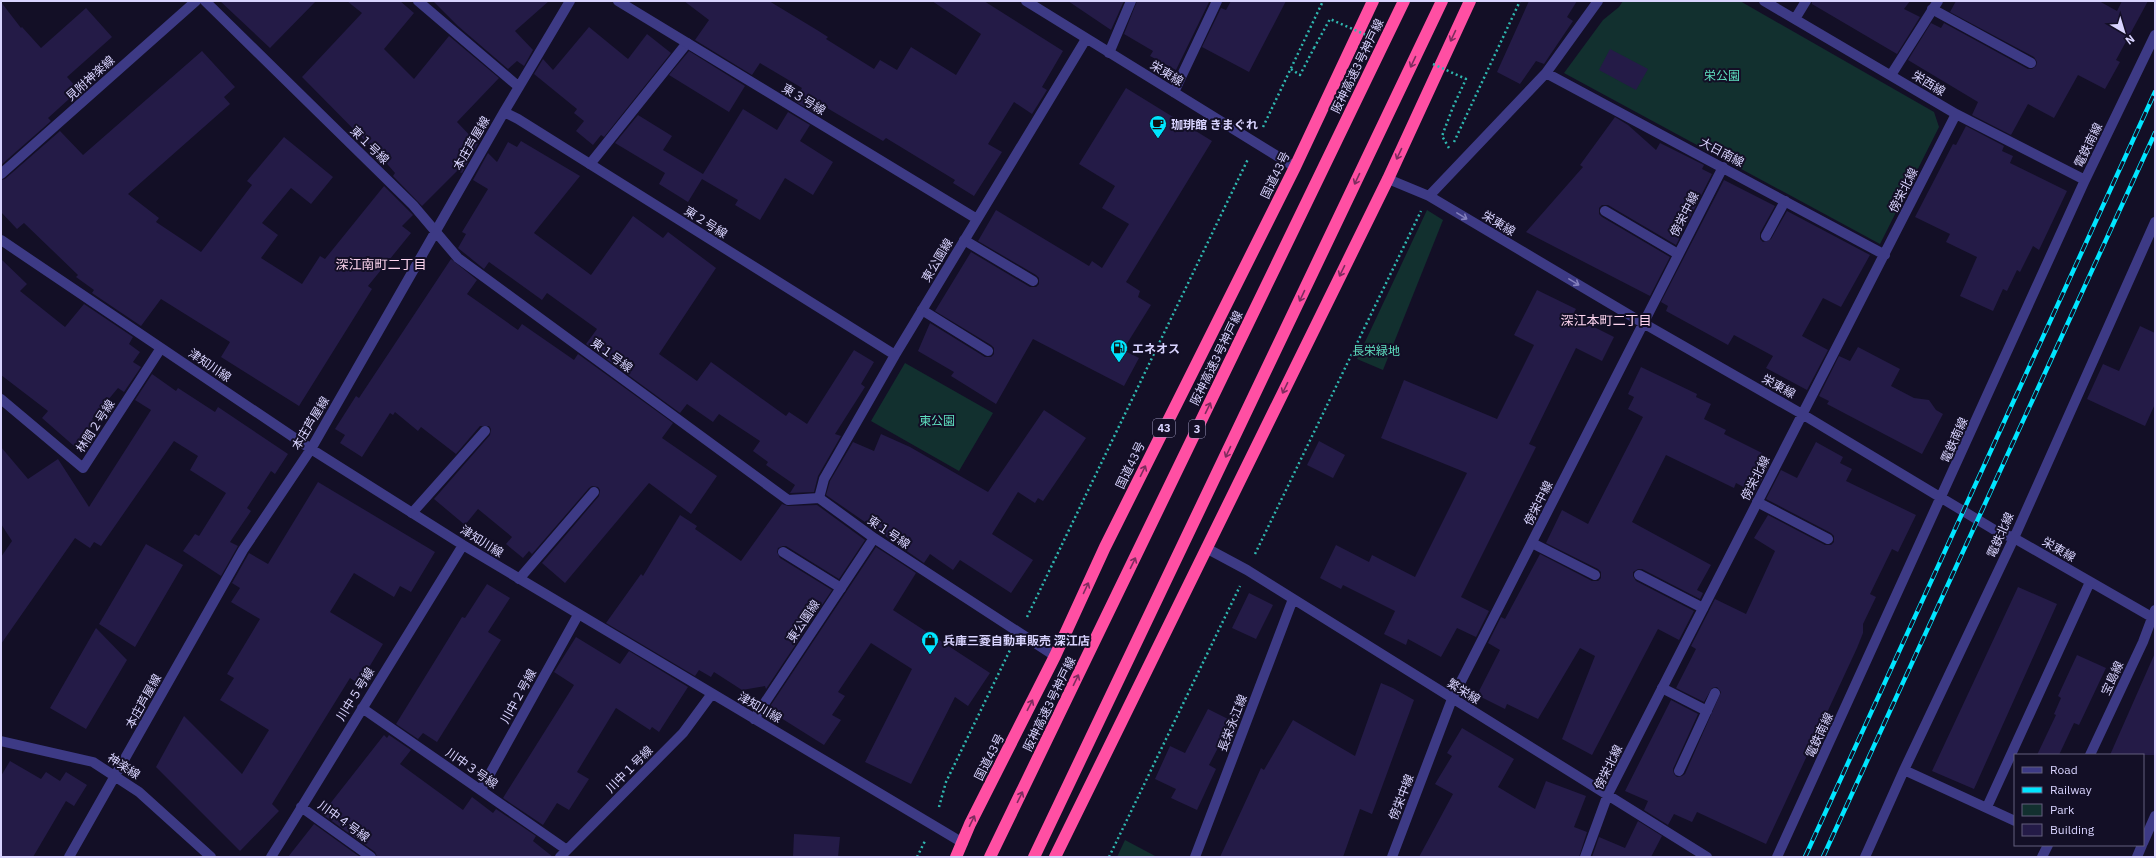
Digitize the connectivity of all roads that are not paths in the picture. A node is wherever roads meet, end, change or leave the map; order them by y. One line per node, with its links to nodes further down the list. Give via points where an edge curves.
1 (196, 1): 32 (street, 見附神楽線)
2 (205, 1): 40 (street, 東１号線, via 413,205)
3 (570, 1): 25 (street, 本庄芦屋線)
4 (618, 1): 20 (street, 東３号線)
5 (1026, 1): 19 (street, 栄東線)
6 (1132, 1): 21 (street)
7 (1217, 1): 26 (street)
8 (1373, 1): 30 (highway, 国道43号 / 43)
9 (1404, 1): 106 (highway, 阪神高速3号神戸線 / 3, one-way to 9, bridge)
10 (1442, 1): 107 (highway, one-way to 107, bridge)
11 (1470, 1): 33 (highway, one-way to 33)
12 (1598, 1): 23 (street)
13 (1764, 1): 17 (street, 栄西線)
14 (1806, 1): 17 (street)
15 (424, 3): 25 (street)
16 (1935, 5): 22 (street); 24 (street)
17 (1795, 19): 24 (street, 栄西線)
18 (2155, 35): 34 (street, 電鉄南線)
19 (1086, 39): 21 (street, 栄東線); 38 (street, 東公園線)
20 (687, 43): 29 (street); 38 (street, 東３号線)
21 (1109, 53): 26 (street, 栄東線)
22 (2032, 64)
23 (1546, 73): 31 (street, 大日南線); 35 (street)
24 (1891, 75): 28 (street, 栄西線)
25 (519, 87): 27 (street, 本庄芦屋線)
26 (1174, 92): 30 (street, 栄東線)
27 (504, 112): 29 (street, 東２号線); 40 (street, 本庄芦屋線)
28 (1956, 114): 34 (street, 栄西線); 45 (street, 傍栄北線)
29 (590, 164): 51 (street, 東２号線)
30 (1295, 166): 77 (highway, 国道43号 / 43, one-way to 30, via 1108,540)
31 (1722, 167): 36 (street, 大日南線); 44 (street, 傍栄中線)
32 (1, 174)
33 (1388, 179): 35 (street, 栄東線); 66 (highway, one-way to 66)
34 (2085, 180): 58 (street, 電鉄南線)
35 (1429, 196): 48 (street, 栄東線, one-way to 48)
36 (1785, 201): 41 (street); 45 (street, 大日南線)
37 (1605, 211): 44 (street)
38 (977, 219): 42 (street, 東公園線)
39 (2155, 222): 62 (street, 電鉄北線)
40 (435, 232): 55 (street, 本庄芦屋線); 57 (street, 東１号線, via 458,258 788,500)
41 (1766, 236)
42 (964, 240): 46 (street); 47 (street, 東公園線)
43 (2, 242): 49 (street, 津知川線)
44 (1678, 254): 48 (street, 傍栄中線)
45 (1885, 255): 53 (street, 傍栄北線)
46 (1033, 282)
47 (922, 310): 50 (street); 51 (street, 東公園線)
48 (1643, 324): 53 (street, 栄東線); 64 (street, 傍栄中線)
49 (161, 348): 52 (street, 林間２号線, via 84,468); 55 (street, 津知川線)
50 (988, 351)
51 (895, 355): 57 (street, 東公園線, via 824,479)
52 (1, 399)
53 (1802, 414): 58 (street, 栄東線); 59 (street, 傍栄北線)
54 (485, 431): 60 (street)
55 (311, 449): 60 (street, 津知川線); 89 (street, 本庄芦屋線, via 243,550)
56 (594, 492): 70 (street)
57 (819, 498): 61 (street, 東１号線)
58 (1942, 498): 62 (street, 栄東線, via 1998,532); 113 (street, 電鉄南線)
59 (1757, 502): 63 (street); 74 (street, 傍栄北線)
60 (412, 513): 65 (street, 津知川線)
61 (874, 538): 72 (street, 東公園線); 77 (street, 東１号線)
62 (2014, 538): 71 (street, 栄東線); 87 (street, 電鉄北線)
63 (1828, 539)
64 (1532, 543): 68 (street); 81 (street, 傍栄中線)
65 (463, 545): 70 (street, 津知川線); 82 (street, 川中５号線)
66 (1206, 548): 73 (street, 繁栄線, via 1248,570); 108 (highway)
67 (783, 552): 72 (street)
68 (1595, 575)
69 (1639, 576): 74 (street)
70 (519, 579): 75 (street, 津知川線)
71 (2090, 582): 76 (street, 栄東線); 93 (street)
72 (841, 588): 84 (street, 東公園線)
73 (1293, 599): 81 (street, 繁栄線); 109 (street, 長栄永江線)
74 (1703, 608): 78 (street, 傍栄北線)
75 (578, 615): 80 (street, 津知川線); 90 (street, 川中２号線)
76 (2154, 616): 86 (street, 宝島線)
77 (1055, 656): 97 (highway, 国道43号 / 43, one-way to 77)
78 (1662, 688): 83 (street); 91 (street, 傍栄北線)
79 (1715, 693): 83 (street)
80 (711, 695): 84 (street, 津知川線); 100 (street, 川中１号線, via 683,733)
81 (1452, 699): 91 (street, 繁栄線); 110 (street, 傍栄中線)
82 (362, 708): 90 (street, 川中３号線); 92 (street, 川中５号線)
83 (1707, 710): 88 (street)
84 (754, 719): 97 (street, 津知川線)
85 (1, 741): 89 (street, 神楽線, via 93,762)
86 (2090, 754)
87 (1904, 770): 93 (street); 114 (street, 電鉄北線)
88 (1679, 771)
89 (116, 777): 101 (street, 本庄芦屋線); 102 (street, 神楽線, via 139,792)
90 (481, 790): 100 (street, 川中３号線)
91 (1608, 794): 111 (street, 傍栄北線); 112 (street, 繁栄線)
92 (301, 807): 103 (street, 川中５号線); 104 (street, 川中４号線)
93 (1986, 808): 95 (street)
94 (2155, 816): 96 (street)
95 (2014, 821)
96 (2144, 842)
97 (963, 843): 105 (highway, 国道43号 / 43)
98 (2048, 846): 115 (street)
99 (2142, 846): 116 (street)
100 (563, 853)
101 (69, 857)
102 (211, 857)
103 (271, 857)
104 (371, 857)
105 (956, 857)
106 (990, 857)
107 (1034, 857)
108 (1055, 857)
109 (1195, 857)
110 (1392, 857)
111 (1585, 857)
112 (1707, 857)
113 (1777, 857)
114 (1865, 857)
115 (2042, 857)
116 (2137, 857)

